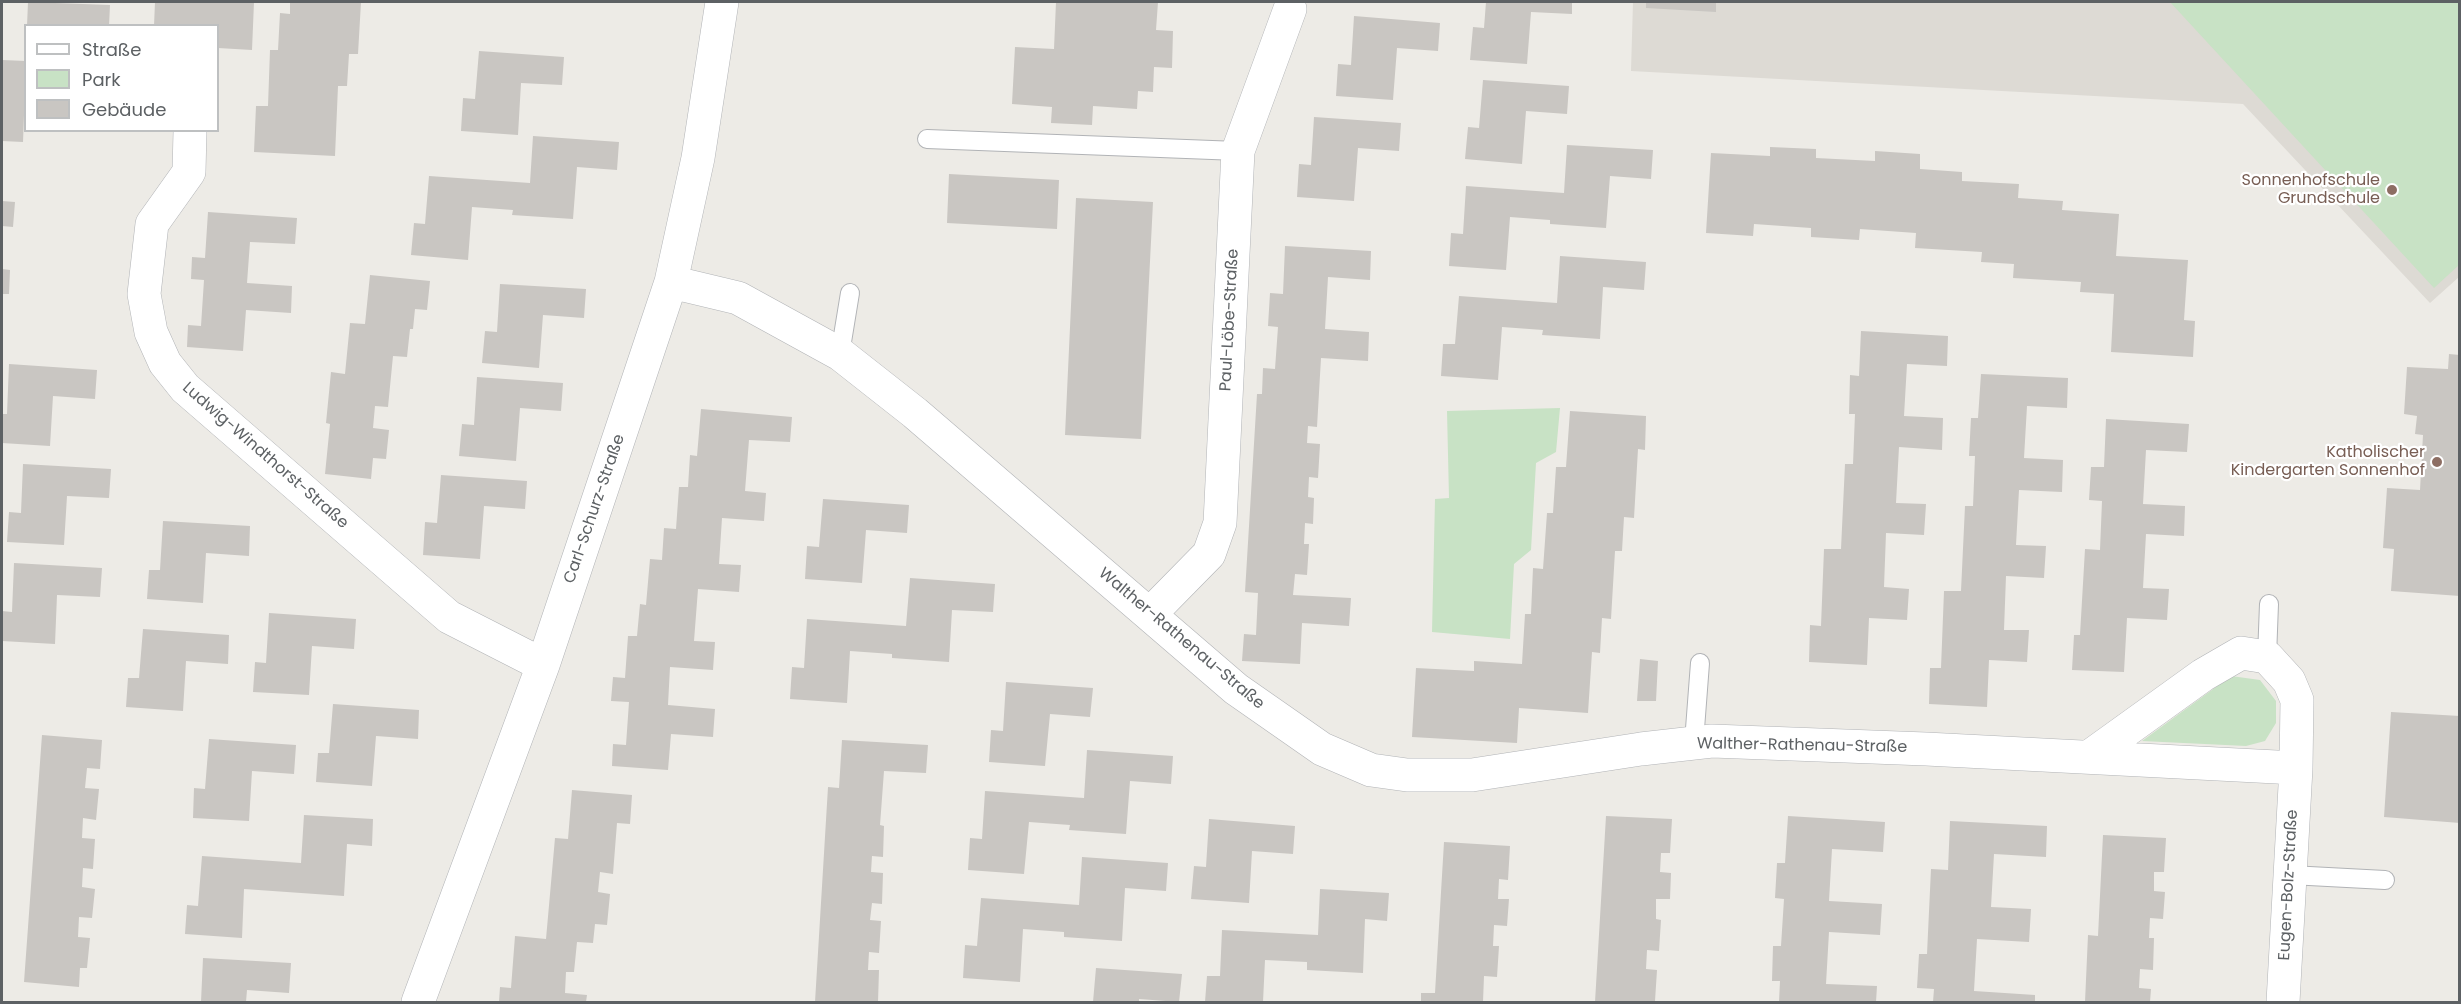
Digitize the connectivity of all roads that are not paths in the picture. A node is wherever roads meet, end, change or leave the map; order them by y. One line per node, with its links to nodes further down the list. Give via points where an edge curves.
1 (722, 2): 6 (street, Carl-Schurz-Straße, via 698,158)
2 (1291, 5): 5 (street, Paul-Löbe-Straße)
3 (190, 132): 13 (street, Ludwig-Windthorst-Straße, via 189,172 152,224 144,294 151,332 165,363 185,388 449,617)
4 (927, 139): 5 (lane)
5 (1238, 151): 10 (street, Paul-Löbe-Straße, via 1220,523 1209,554)
6 (671, 282): 8 (street, Walther-Rathenau-Straße, via 738,298); 13 (street, Carl-Schurz-Straße)
7 (850, 293): 8 (lane)
8 (840, 354): 10 (street, Walther-Rathenau-Straße)
9 (2269, 604): 11 (lane)
10 (1150, 614): 14 (street, Walther-Rathenau-Straße, via 1236,689 1271,714 1322,749 1371,770 1407,775 1472,775)
11 (2267, 657): 15 (street, via 2241,653 2231,658); 16 (street, via 2289,681 2297,700)
12 (1700, 663): 14 (lane)
13 (543, 665): 19 (street, Carl-Schurz-Straße)
14 (1694, 742): 15 (street, Walther-Rathenau-Straße, via 1774,742)
15 (2089, 757): 16 (street, Walther-Rathenau-Straße)
16 (2296, 768): 17 (street, Eugen-Bolz-Straße)
17 (2290, 875): 18 (lane); 20 (street, Eugen-Bolz-Straße)
18 (2385, 880)
19 (418, 1002)
20 (2283, 1002)

